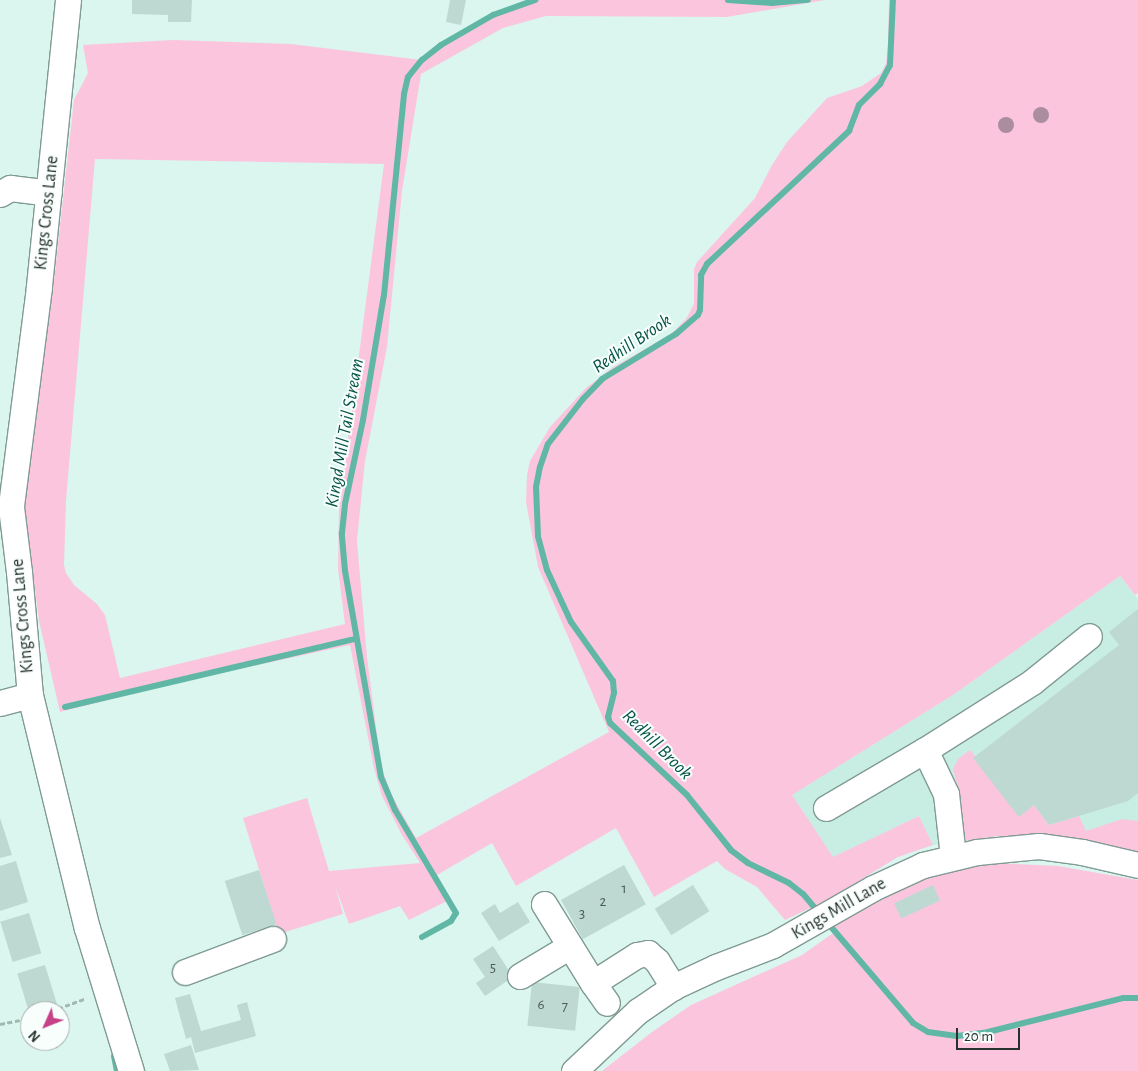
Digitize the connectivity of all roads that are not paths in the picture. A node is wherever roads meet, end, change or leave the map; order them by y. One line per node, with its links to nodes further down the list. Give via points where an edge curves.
1 (68, 0): 2 (street, Kings Cross Lane)
2 (49, 192): 3 (street, via 10,188); 4 (street, Kings Cross Lane, via 39,287)
3 (0, 194)
4 (6, 507): 6 (street, Kings Cross Lane, via 19,572)
5 (1089, 636): 8 (street, via 1032,682)
6 (30, 695): 7 (street); 18 (street, Kings Cross Lane, via 87,928)
7 (0, 703)
8 (925, 750): 9 (street); 10 (street, via 946,794)
9 (826, 808)
10 (953, 856): 11 (street, Kings Mill Lane, via 1040,846); 17 (street, Kings Mill Lane, via 910,870 773,946)
11 (1138, 865)
12 (544, 904): 14 (street)
13 (273, 939): 15 (street)
14 (570, 946): 16 (street); 17 (street, via 600,993 637,955 648,953)
15 (185, 972)
16 (520, 976)
17 (673, 987): 19 (street, Kings Mill Lane, via 638,1012)
18 (131, 1071)
19 (574, 1071)

